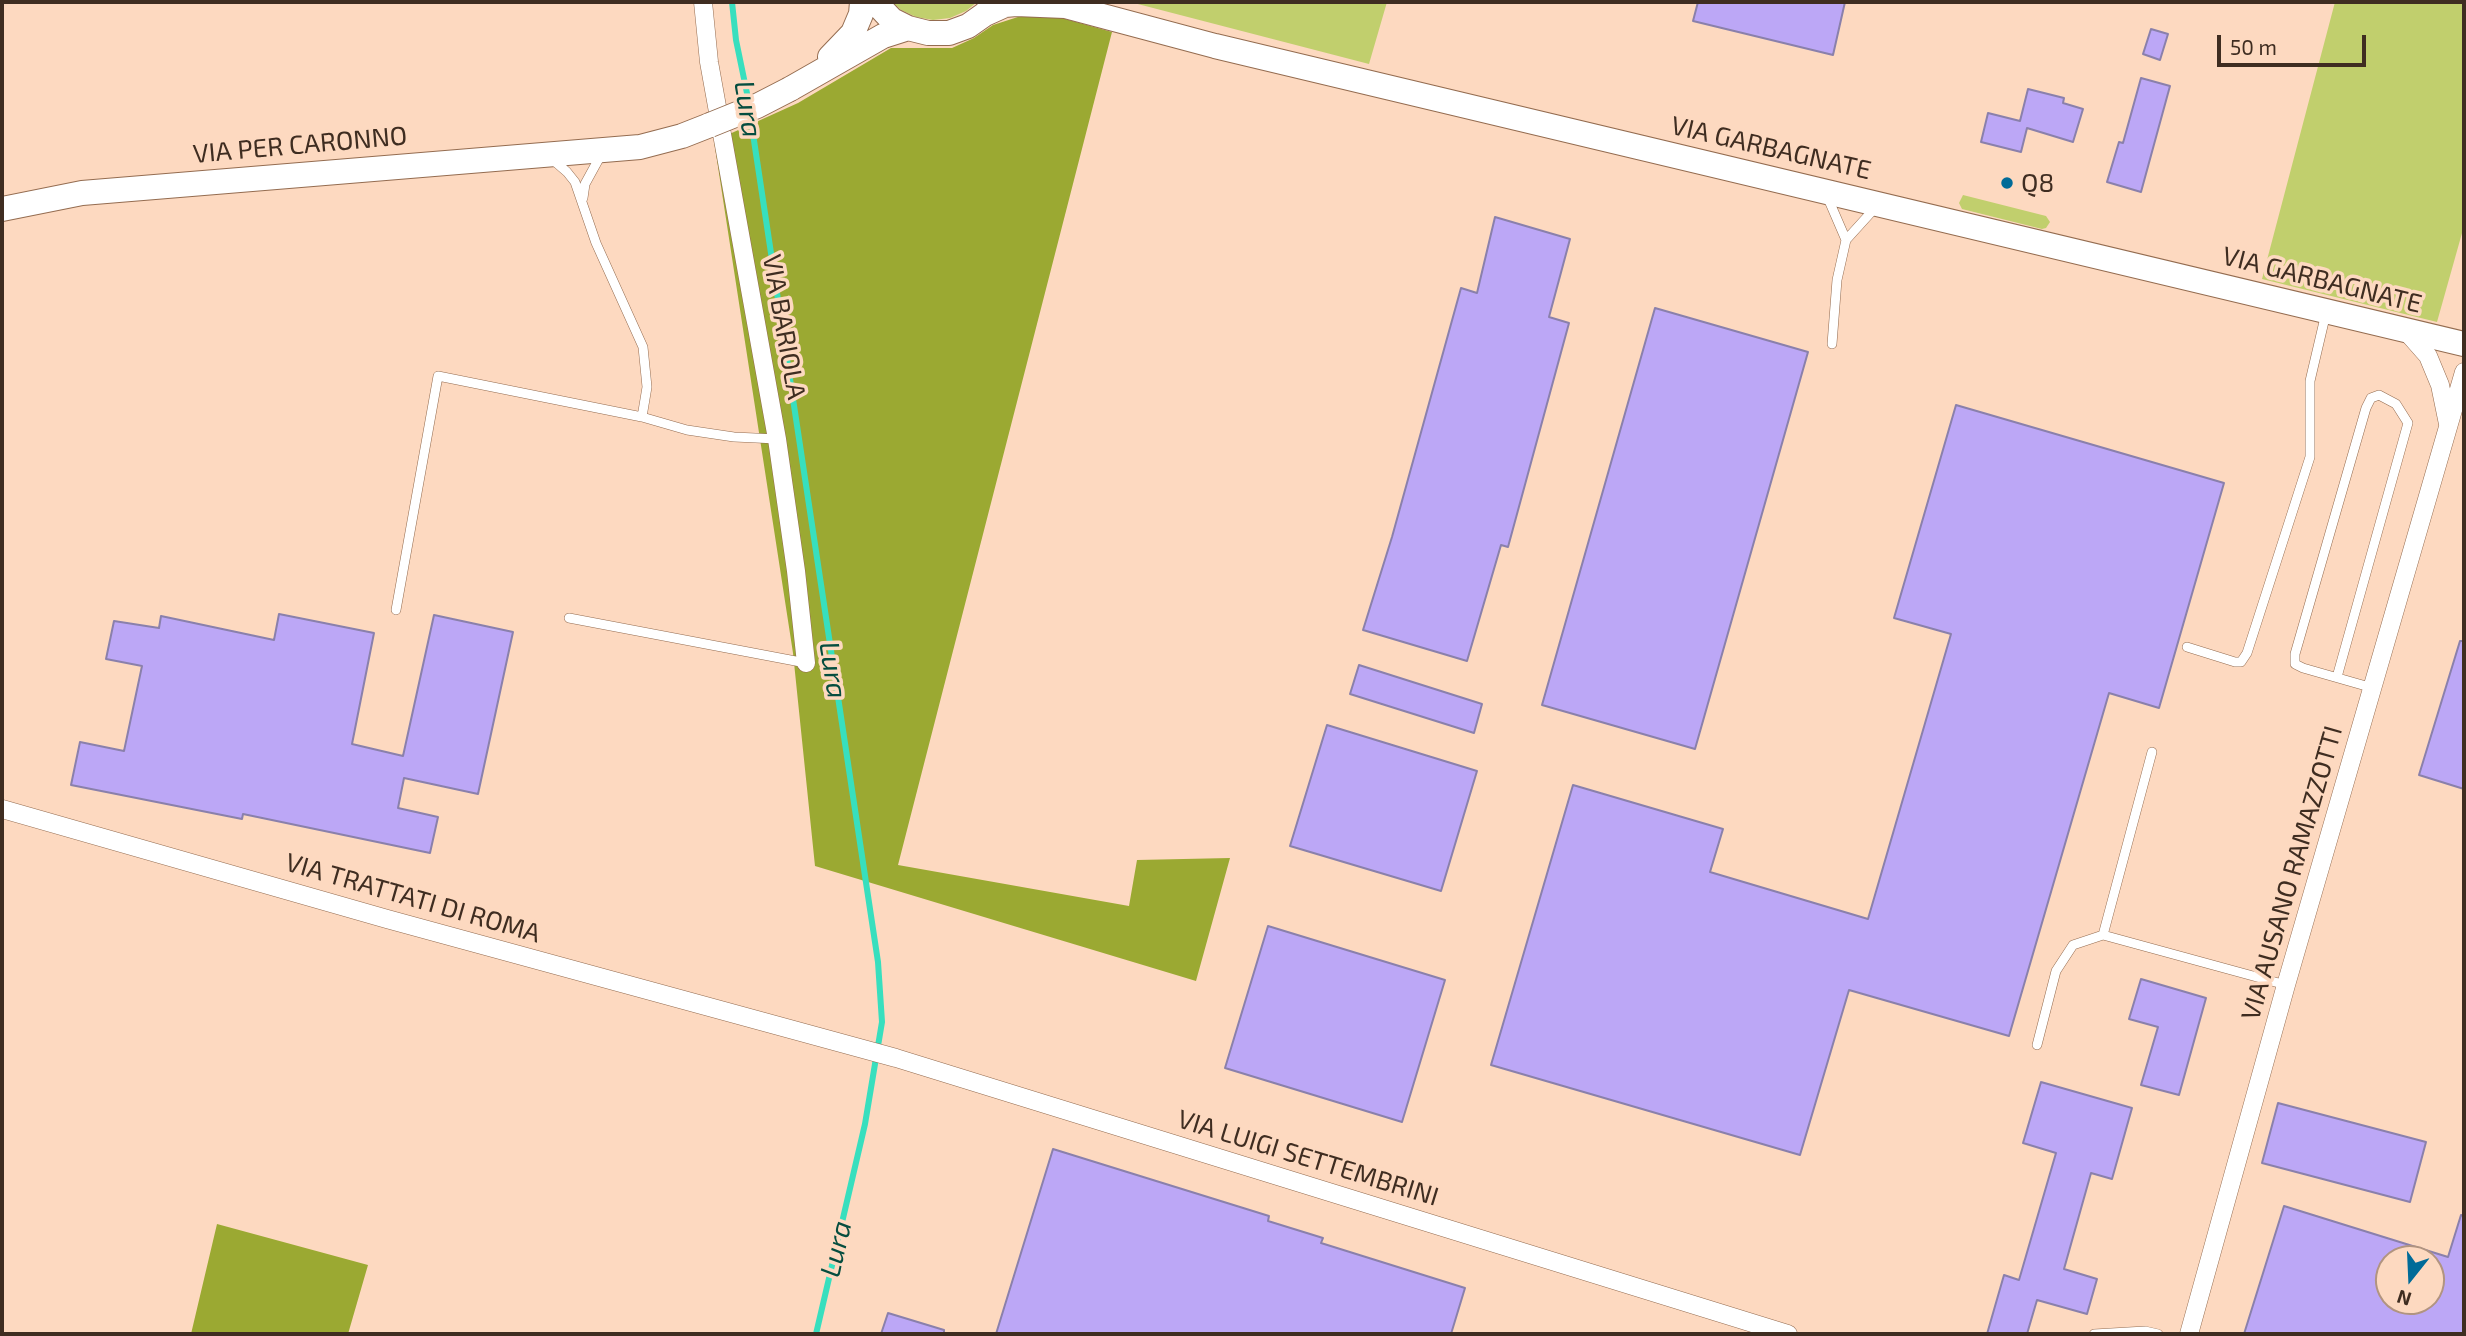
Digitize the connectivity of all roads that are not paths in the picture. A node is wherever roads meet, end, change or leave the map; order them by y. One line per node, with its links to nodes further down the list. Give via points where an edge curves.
1 (703, 2): 22 (street, VIA BARIOLA, via 709,62)
2 (862, 2): 7 (street, via 853,33)
3 (875, 2): 6 (street, via 892,20)
4 (1061, 4): 5 (street, VIA GARBAGNATE); 10 (street, VIA GARBAGNATE, via 1129,25)
5 (990, 8): 6 (street, VIA GARBAGNATE, via 968,26 948,33)
6 (908, 28): 7 (street, via 883,36)
7 (814, 74): 8 (street, VIA PER CARONNO, bridge, via 757,106 682,136 640,147)
8 (604, 149): 9 (street, VIA PER CARONNO); 11 (lane, via 586,184)
9 (544, 155): 11 (lane, via 568,172); 13 (street, VIA PER CARONNO, via 82,193)
10 (1825, 191): 12 (street, VIA GARBAGNATE); 14 (lane)
11 (583, 203): 20 (lane, via 643,347 647,387)
12 (1879, 204): 14 (lane); 15 (street, VIA GARBAGNATE)
13 (2, 209)
14 (1846, 240): 17 (lane)
15 (2326, 311): 16 (street, VIA GARBAGNATE); 25 (lane, via 2310,381 2310,457 2247,653 2235,663)
16 (2406, 331): 18 (street, VIA GARBAGNATE); 21 (street, VIA AUSANO RAMAZZOTTI, via 2428,356)
17 (1832, 344)
18 (2464, 344)
19 (2464, 372): 21 (street, VIA AUSANO RAMAZZOTTI)
20 (642, 417): 22 (lane, via 734,438); 23 (lane, via 439,376)
21 (2449, 428): 28 (street, VIA AUSANO RAMAZZOTTI)
22 (778, 439): 26 (street, VIA BARIOLA)
23 (396, 610)
24 (569, 618): 26 (lane)
25 (2187, 647)
26 (806, 663)
27 (2337, 677): 27 (lane, via 2408,423 2396,404 2379,395 2371,398 2366,408 2295,654 2295,664); 28 (lane)
28 (2372, 688): 32 (street, VIA AUSANO RAMAZZOTTI)
29 (2152, 752): 31 (lane)
30 (2, 809): 33 (street, VIA TRATTATI DI ROMA)
31 (2103, 935): 32 (lane); 34 (lane, via 2073,945 2056,971)
32 (2286, 985): 38 (street, VIA AUSANO RAMAZZOTTI)
33 (811, 1034): 35 (street, VIA LUIGI SETTEMBRINI)
34 (2037, 1045)
35 (1788, 1334)
36 (2094, 1334): 37 (lane)
37 (2158, 1334)
38 (2189, 1334)

